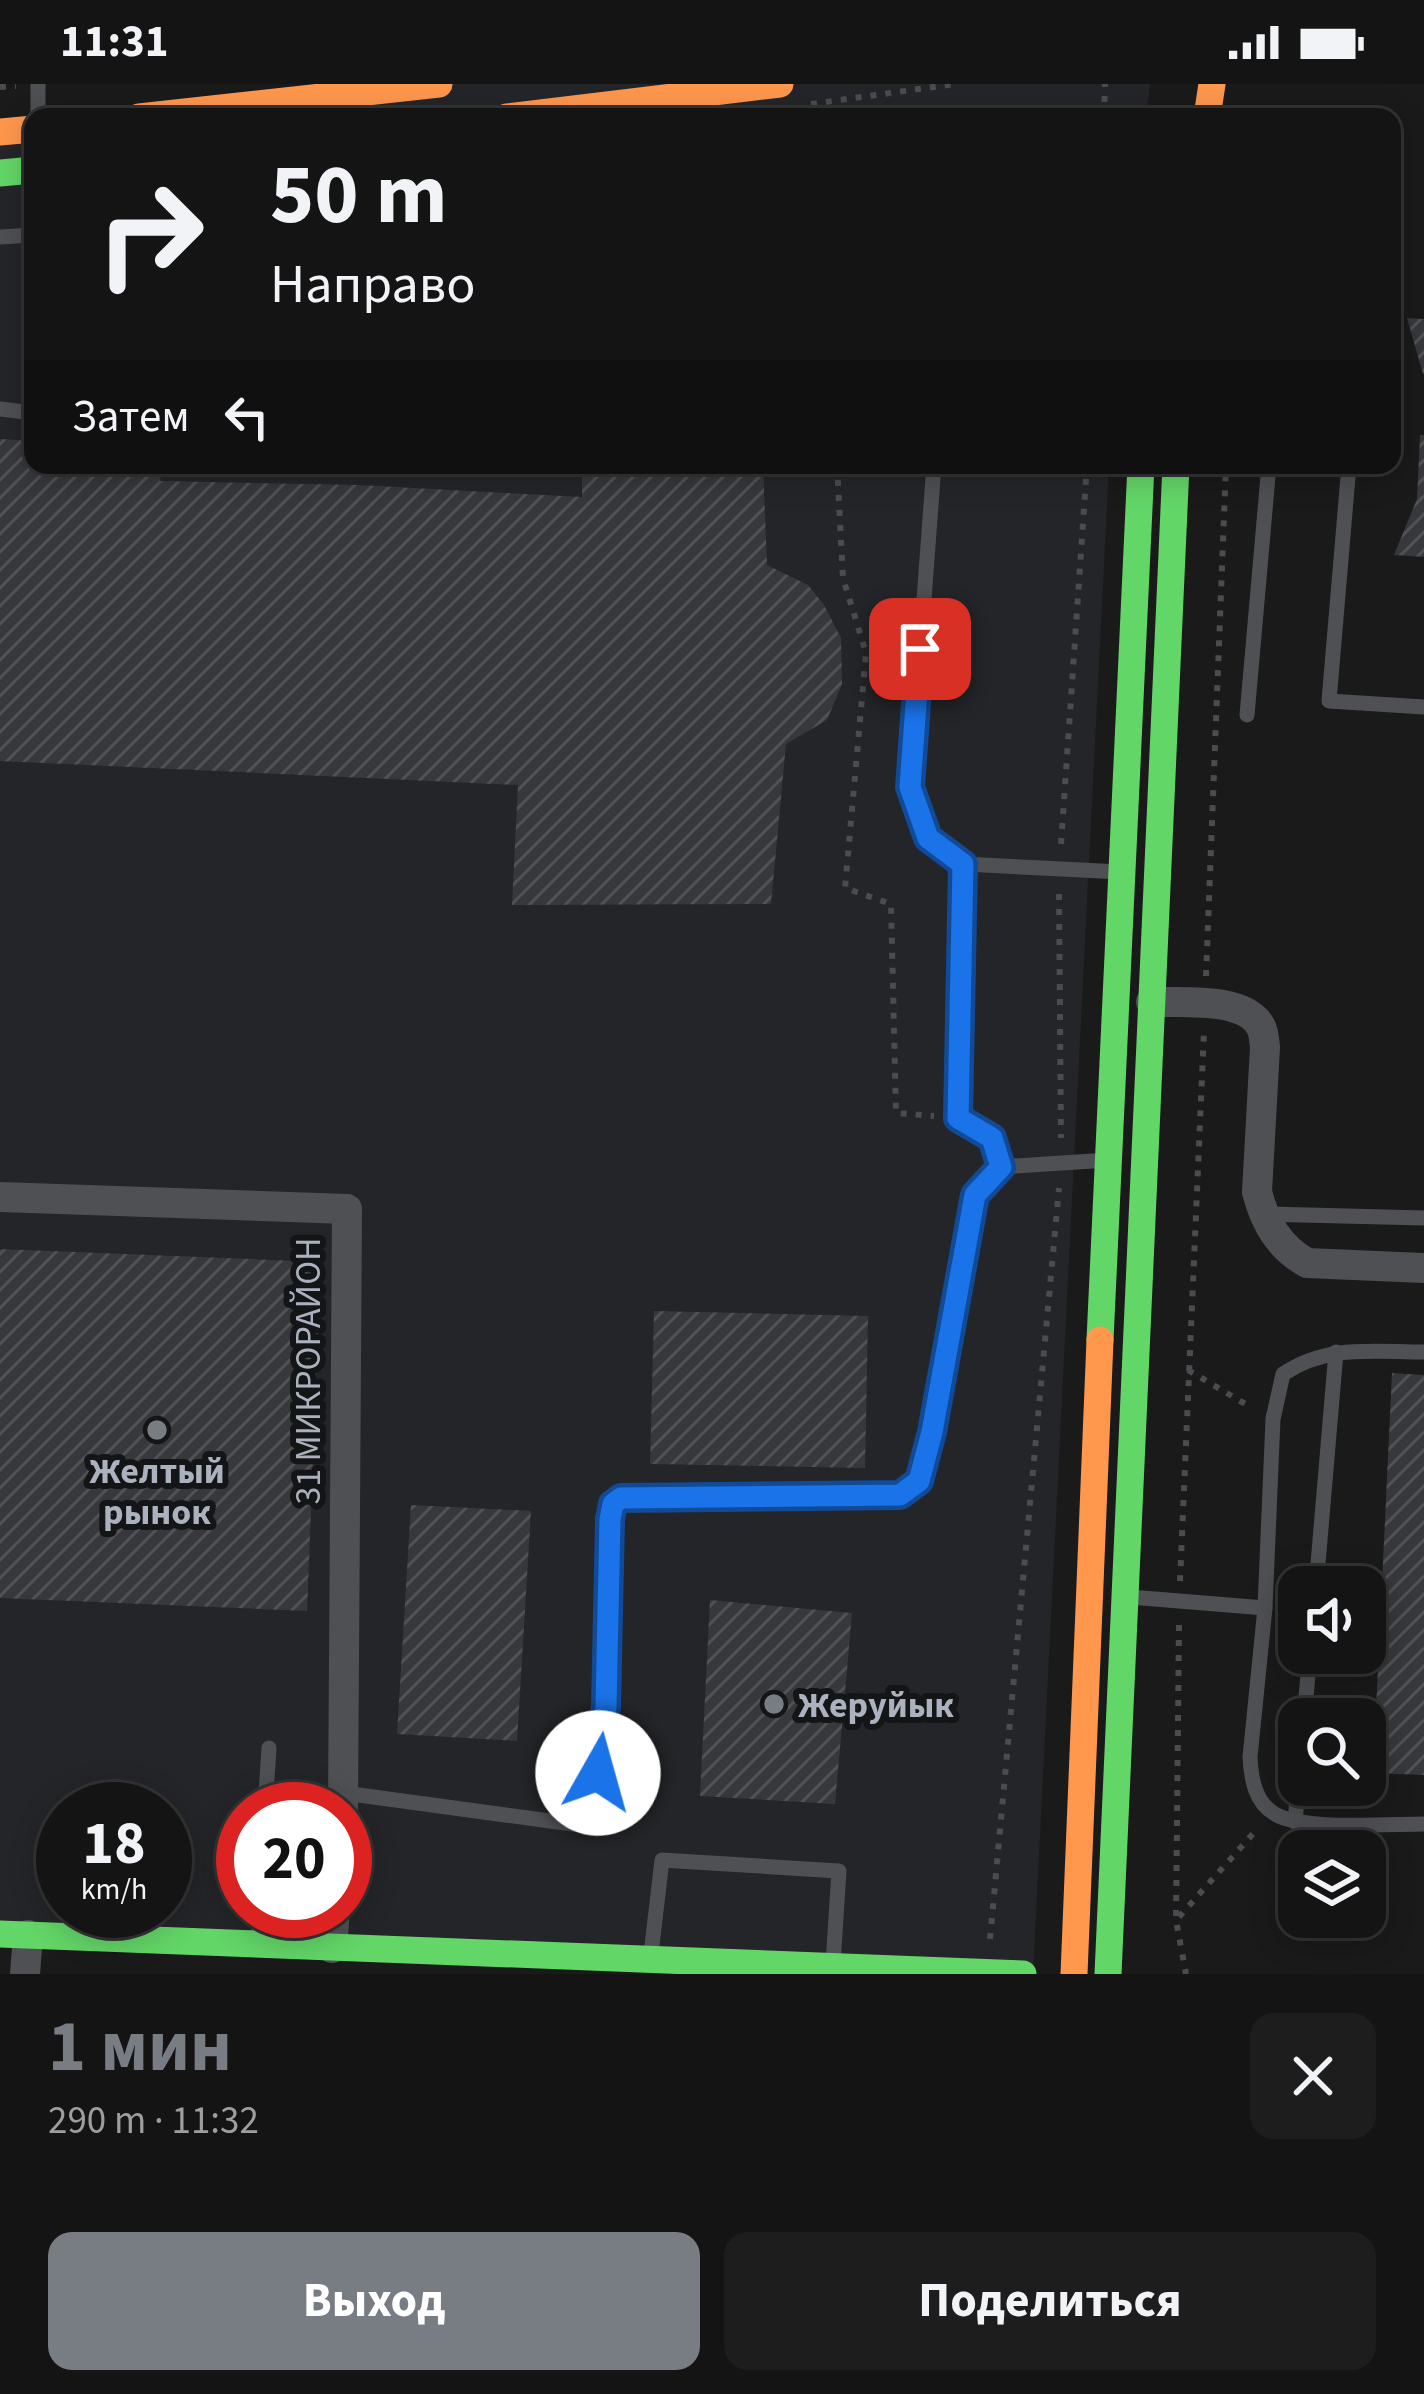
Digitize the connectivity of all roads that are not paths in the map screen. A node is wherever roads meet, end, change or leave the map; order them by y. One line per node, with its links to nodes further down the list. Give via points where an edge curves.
1 (439, 84): 3 (main road)
2 (780, 84): 4 (main road)
3 (222, 108)
4 (581, 108)
5 (933, 474): 12 (lane, via 910,787 928,838)
6 (1141, 474): 13 (main road)
7 (1176, 474): 14 (main road)
8 (1268, 474): 11 (lane)
9 (1347, 474): 10 (lane, via 1329,700)
10 (1424, 707)
11 (1247, 715)
12 (963, 864): 13 (lane); 16 (lane, via 958,1118 992,1138)
13 (1121, 872): 15 (main road)
14 (1151, 1002): 18 (street, via 1223,1004 1261,1027); 24 (main road)
15 (1108, 1160): 16 (lane); 42 (main road)
16 (1001, 1167): 29 (lane, via 975,1195 919,1481 900,1495 621,1498 610,1519 606,1707 594,1807 572,1824)
17 (0, 1197): 28 (street, 31 МИКРОРАЙОН, via 347,1209)
18 (1262, 1214): 19 (lane); 20 (street, via 1307,1263)
19 (1424, 1218)
20 (1424, 1268)
21 (1336, 1352): 22 (lane); 23 (lane); 25 (lane, via 1283,1374 1273,1419)
22 (1424, 1352)
23 (1318, 1566)
24 (1125, 1597): 25 (lane); 43 (main road)
25 (1265, 1607): 31 (lane, via 1250,1757 1256,1794 1271,1813)
26 (269, 1748): 27 (lane)
27 (267, 1782)
28 (343, 1782)
29 (372, 1804)
30 (1296, 1806): 31 (lane)
31 (1295, 1822): 32 (lane)
32 (1424, 1824)
33 (14, 1935): 35 (main road); 40 (street)
34 (258, 1938): 35 (lane)
35 (258, 1945): 37 (main road)
36 (650, 1960): 37 (main road); 38 (main road); 38 (lane, via 662,1860 839,1871)
37 (331, 1961)
38 (833, 1967): 39 (main road)
39 (988, 1972): 41 (main road)
40 (25, 1974)
41 (1023, 1974)
42 (1074, 1974)
43 (1108, 1974)

